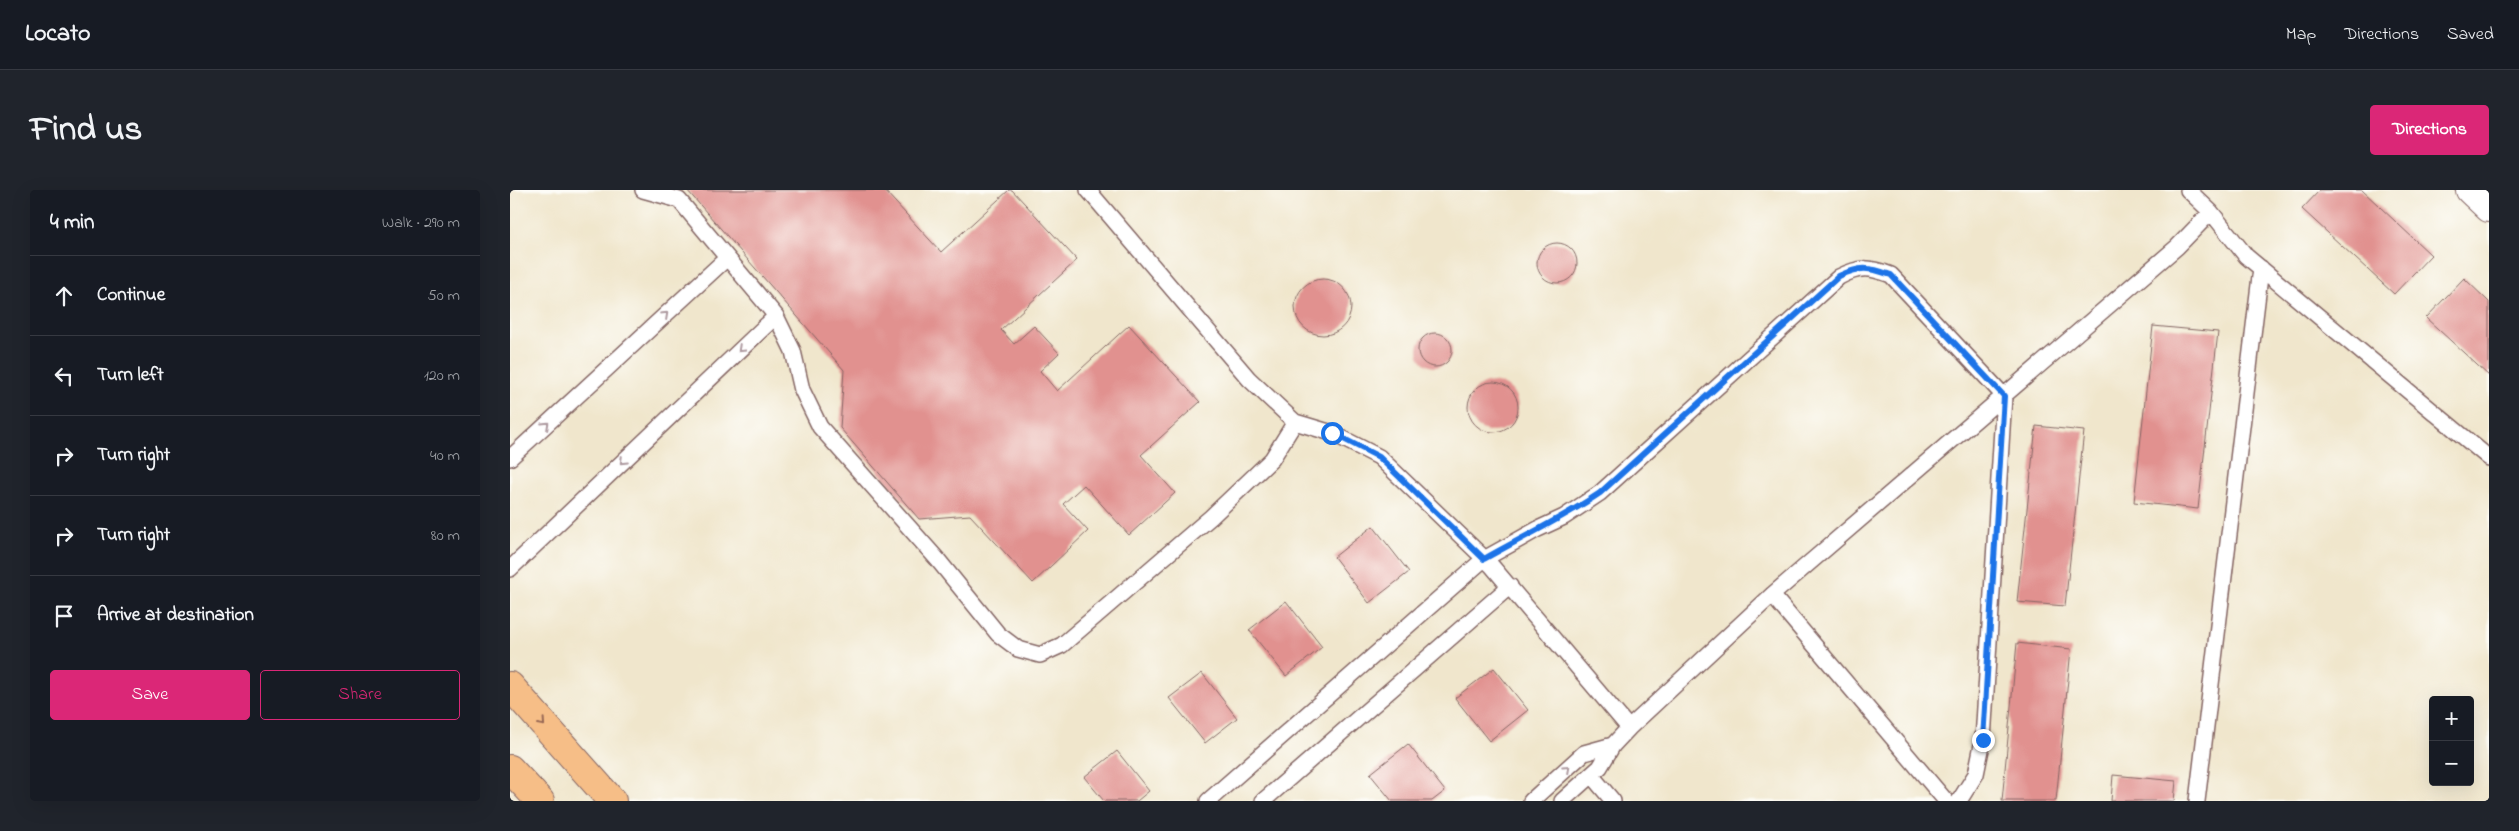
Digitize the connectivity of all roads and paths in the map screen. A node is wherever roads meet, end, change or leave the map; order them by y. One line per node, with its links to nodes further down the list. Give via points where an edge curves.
1 (643, 190): 7 (lane, via 679,200)
2 (1088, 190): 11 (lane, via 1249,379)
3 (2188, 190): 6 (lane)
4 (2470, 190): 5 (street)
5 (2489, 208)
6 (2211, 212): 8 (lane, via 2246,256); 10 (lane, via 2177,247)
7 (727, 258): 9 (lane); 12 (lane, one-way to 7)
8 (2261, 268): 13 (lane); 32 (lane)
9 (776, 316): 11 (lane, via 793,351 802,390 820,426 938,560 998,634 1018,649 1040,656 1062,645 1211,517 1272,459); 15 (lane, one-way to 15)
10 (2004, 396): 14 (lane, via 1891,275 1872,269 1854,269 1839,276 1600,493 1564,517); 17 (lane); 31 (lane, via 1983,740 1976,774)
11 (1295, 422): 14 (lane, via 1332,433 1379,457)
12 (510, 458)
13 (2489, 458)
14 (1484, 559): 16 (lane); 25 (lane)
15 (510, 569)
16 (1510, 586): 19 (lane); 26 (lane)
17 (1772, 596): 19 (lane); 30 (lane)
18 (510, 686): 24 (main road, one-way to 24)
19 (1629, 728): 20 (lane)
20 (1613, 744): 22 (lane, via 1600,767); 27 (lane, one-way to 20, via 1584,754)
21 (510, 769): 23 (main road)
22 (1591, 775): 28 (lane); 29 (lane)
23 (540, 801)
24 (612, 801)
25 (1208, 801)
26 (1263, 801)
27 (1531, 801)
28 (1562, 801)
29 (1613, 801)
30 (1946, 801)
31 (1959, 801)
32 (2197, 801)

